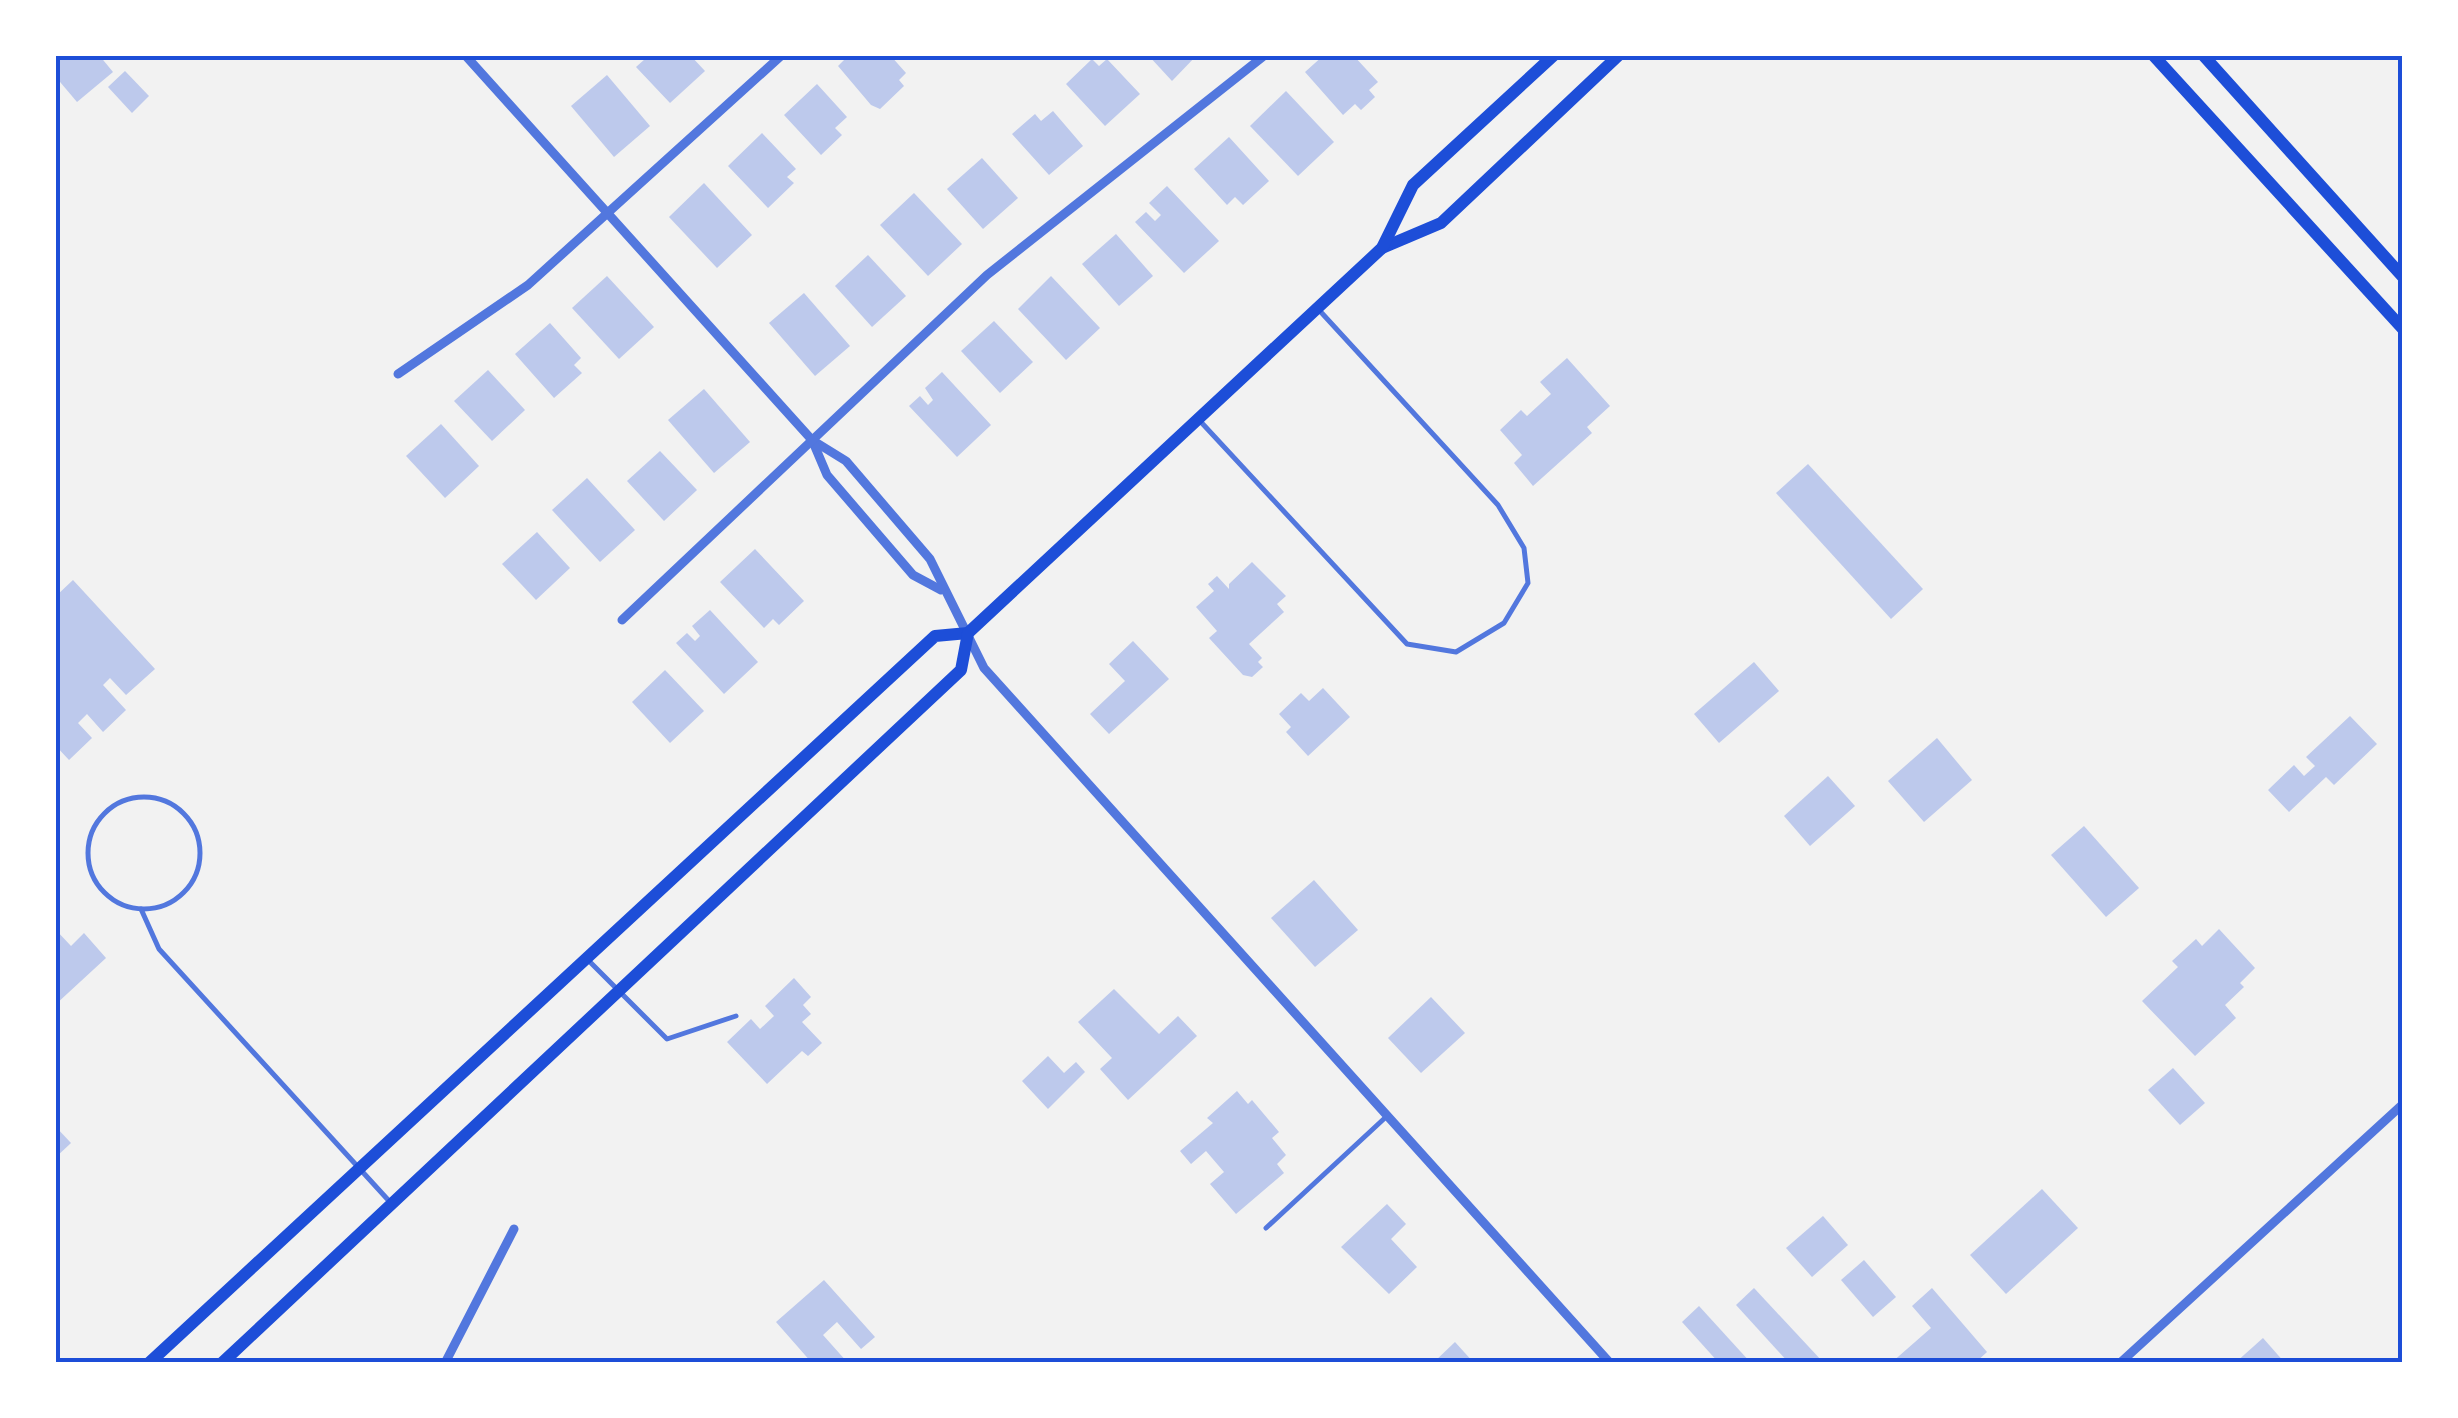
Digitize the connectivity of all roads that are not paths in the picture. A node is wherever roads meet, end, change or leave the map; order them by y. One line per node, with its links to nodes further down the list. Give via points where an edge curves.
1 (466, 55): 8 (street)
2 (782, 55): 8 (street)
3 (1265, 55): 15 (street, via 987,275)
4 (1554, 55): 9 (main road, via 1413,185)
5 (1619, 55): 9 (main road, via 1442,223)
6 (2153, 55): 12 (main road)
7 (2202, 55): 10 (main road)
8 (607, 213): 13 (street, via 528,284); 15 (street)
9 (1382, 248): 11 (main road)
10 (2403, 277)
11 (1318, 310): 14 (main road); 14 (lane, via 1498,505 1524,548 1528,583 1504,623 1456,652 1407,644)
12 (2403, 330)
13 (398, 374)
14 (1200, 421): 18 (main road)
15 (812, 440): 16 (street, via 846,461 930,560); 16 (street, via 826,476 888,547 914,576); 17 (street)
16 (944, 591): 18 (street)
17 (622, 620)
18 (968, 633): 20 (main road, via 934,636); 21 (main road, via 961,670); 24 (street, via 984,668)
19 (140, 909): 19 (lane, via 175,899 197,870 200,852 188,818 158,798 122,801 106,811 88,844 94,881 122,905); 25 (lane, via 159,949)
20 (586, 958): 21 (lane); 25 (main road)
21 (619, 993): 22 (lane, via 667,1039); 26 (main road)
22 (736, 1016)
23 (2403, 1104): 33 (street)
24 (1387, 1116): 27 (lane); 32 (street)
25 (358, 1168): 26 (lane); 29 (main road)
26 (392, 1204): 30 (main road)
27 (1266, 1228)
28 (514, 1229): 31 (street)
29 (150, 1363)
30 (222, 1363)
31 (445, 1363)
32 (1610, 1363)
33 (2120, 1363)

